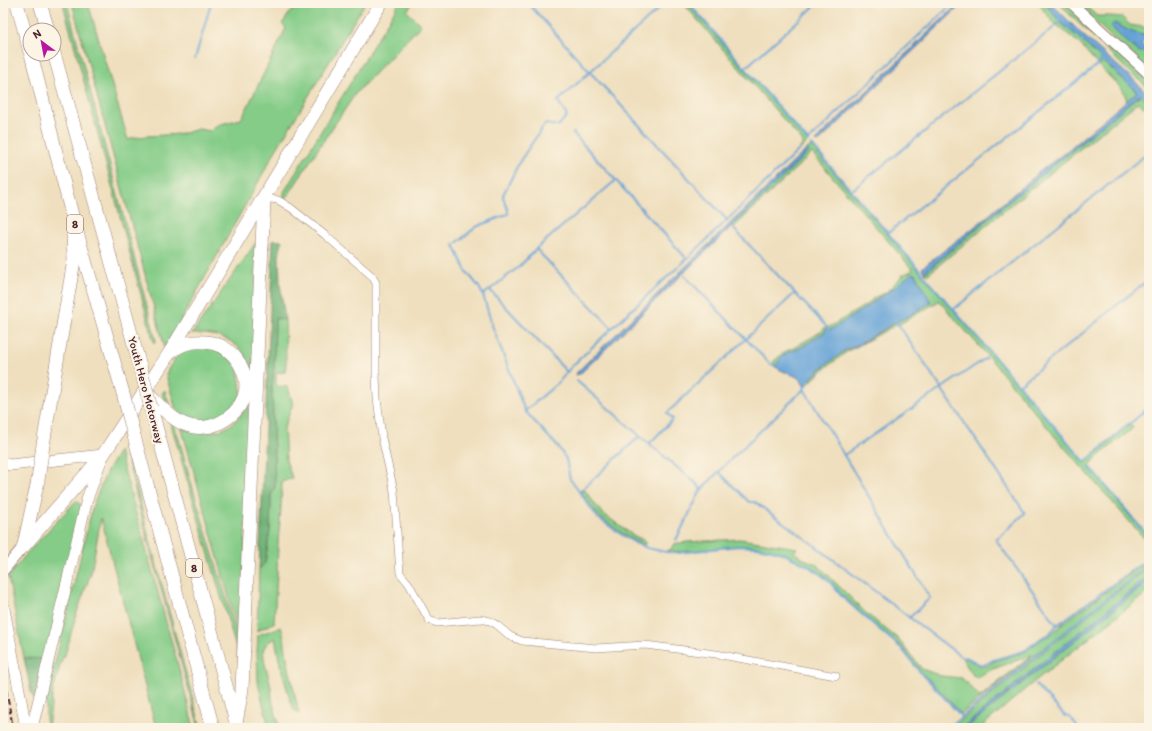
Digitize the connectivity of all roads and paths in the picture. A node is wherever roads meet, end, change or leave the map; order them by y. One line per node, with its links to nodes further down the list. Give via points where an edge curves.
1 (17, 3): 5 (highway, Youth Hero Motorway / 8)
2 (40, 3): 6 (highway)
3 (381, 3): 10 (highway)
4 (1071, 3): 9 (street)
5 (22, 22)
6 (46, 22)
7 (32, 62): 11 (highway, Youth Hero Motorway / 8)
8 (56, 62): 13 (highway, Youth Hero Motorway / 8, bridge)
9 (1149, 74)
10 (264, 198): 12 (highway); 19 (street, via 278,200 291,208 372,276 376,283 377,398 382,438 394,490 400,573 429,620 437,623 480,619 490,621 510,636 522,641 596,648 645,645 716,654); 20 (highway, via 242,689)
11 (72, 215): 16 (highway, bridge, via 74,260 38,480); 23 (highway, Youth Hero Motorway / 8, bridge, via 123,393)
12 (170, 352): 13 (highway, via 180,345 191,342 222,346 237,359 241,368 246,386 244,396 230,416 209,427 184,424); 14 (highway)
13 (151, 401): 20 (highway, Youth Hero Motorway / 8)
14 (104, 455): 15 (main road); 16 (highway); 22 (main road, via 87,499)
15 (5, 466)
16 (23, 547): 17 (street)
17 (5, 568)
18 (3, 603): 21 (main road)
19 (836, 676)
20 (237, 726)
21 (26, 728)
22 (32, 728)
23 (213, 728)

